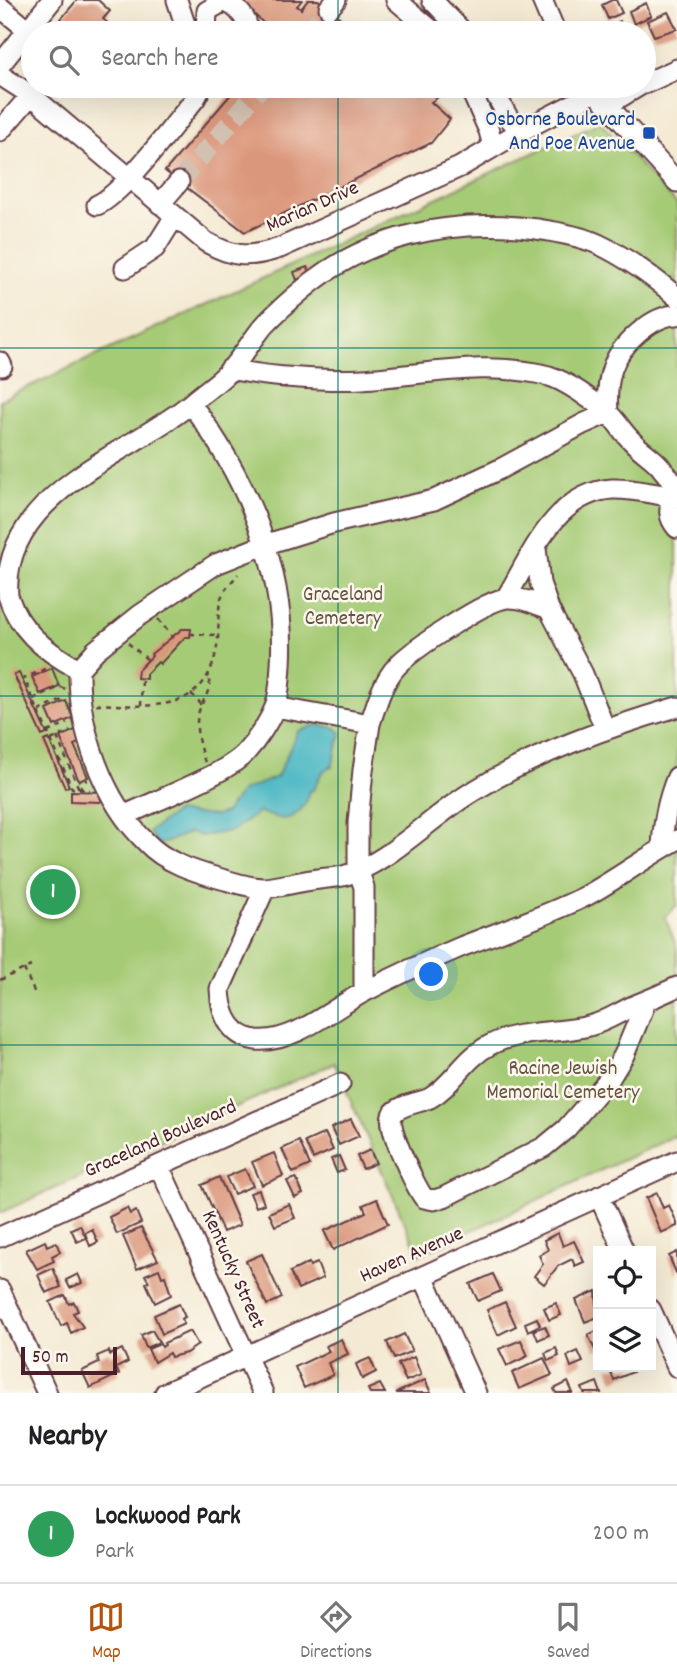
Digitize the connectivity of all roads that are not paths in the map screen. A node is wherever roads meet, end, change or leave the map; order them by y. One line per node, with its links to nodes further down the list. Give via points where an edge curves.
1 (52, 0): 7 (street)
2 (177, 0): 8 (street)
3 (396, 0): 11 (street)
4 (542, 0): 14 (street)
5 (440, 2): 12 (street); 13 (street)
6 (0, 7): 15 (street)
7 (35, 21)
8 (184, 21)
9 (207, 21): 10 (street, via 207,11 224,1)
10 (246, 21)
11 (421, 21)
12 (433, 21)
13 (455, 21)
14 (551, 21)
15 (21, 24)
16 (21, 39): 17 (street)
17 (0, 65)
18 (677, 69): 20 (street, Marian Drive)
19 (0, 75): 21 (street, Marian Drive)
20 (656, 79)
21 (21, 89)
22 (28, 98): 29 (street)
23 (35, 98): 32 (street, Marian Drive)
24 (196, 98): 32 (street)
25 (474, 98): 31 (street)
26 (498, 98): 30 (street)
27 (586, 98): 30 (street, Marian Drive)
28 (601, 98): 34 (street)
29 (0, 131)
30 (520, 131): 31 (street, Marian Drive)
31 (493, 147): 37 (street, Marian Drive, via 460,167 260,255 224,252)
32 (129, 177): 35 (street, Marian Drive); 36 (street, via 107,201)
33 (179, 182): 35 (street)
34 (677, 182)
35 (160, 204): 37 (street, Marian Drive)
36 (97, 205)
37 (175, 216): 38 (street, via 155,248)
38 (125, 268)
39 (677, 297): 41 (street, via 639,265 597,243 525,227 440,227 371,247 329,269 264,326)
40 (677, 315): 43 (street, via 645,327 626,346 612,367)
41 (230, 369): 42 (street); 43 (street, via 358,379 498,369 550,377)
42 (191, 404): 46 (street, via 240,480); 50 (street, via 49,492 9,543 5,584 12,609 25,630)
43 (608, 413): 44 (street, via 630,440 658,463 673,484); 46 (street, via 434,500 334,523)
44 (675, 497): 45 (street, via 669,511); 47 (street, via 610,489 575,500 555,518)
45 (677, 528)
46 (256, 548): 50 (street, via 216,564 149,609); 51 (street, via 274,576 282,646)
47 (536, 548): 48 (street); 49 (street)
48 (506, 598): 49 (street); 53 (street, via 425,642 396,667)
49 (549, 609): 54 (street)
50 (79, 669): 56 (street, via 83,715 99,771)
51 (275, 706): 53 (street); 56 (street, via 245,753)
52 (677, 707): 54 (street)
53 (370, 724): 58 (street, via 358,823)
54 (605, 729): 58 (street, via 570,741 488,782)
55 (677, 777): 57 (street, via 663,825)
56 (124, 816): 59 (street, via 163,856 195,871)
57 (669, 844): 61 (street, via 586,896)
58 (358, 870): 59 (street); 61 (street, via 364,887)
59 (265, 888): 61 (street, via 220,989 229,1025 240,1035 274,1040)
60 (677, 987): 62 (street)
61 (364, 992)
62 (646, 1002): 62 (street, via 587,1027 522,1035 489,1045 456,1072 443,1090 392,1114 396,1139 424,1198 444,1197 527,1156 566,1129 610,1078)
63 (340, 1084): 65 (street, Graceland Boulevard)
64 (677, 1161): 66 (street, Haven Avenue)
65 (159, 1166): 67 (street, Graceland Boulevard); 72 (street, Kentucky Street)
66 (599, 1196): 68 (street); 69 (street, Haven Avenue)
67 (0, 1237)
68 (622, 1246)
69 (422, 1276): 72 (street, Haven Avenue); 77 (street)
70 (0, 1290): 74 (street)
71 (656, 1321): 73 (street)
72 (246, 1356): 75 (street, Haven Avenue); 76 (street, Kentucky Street)
73 (677, 1367)
74 (47, 1393)
75 (165, 1393)
76 (263, 1393)
77 (476, 1393)

